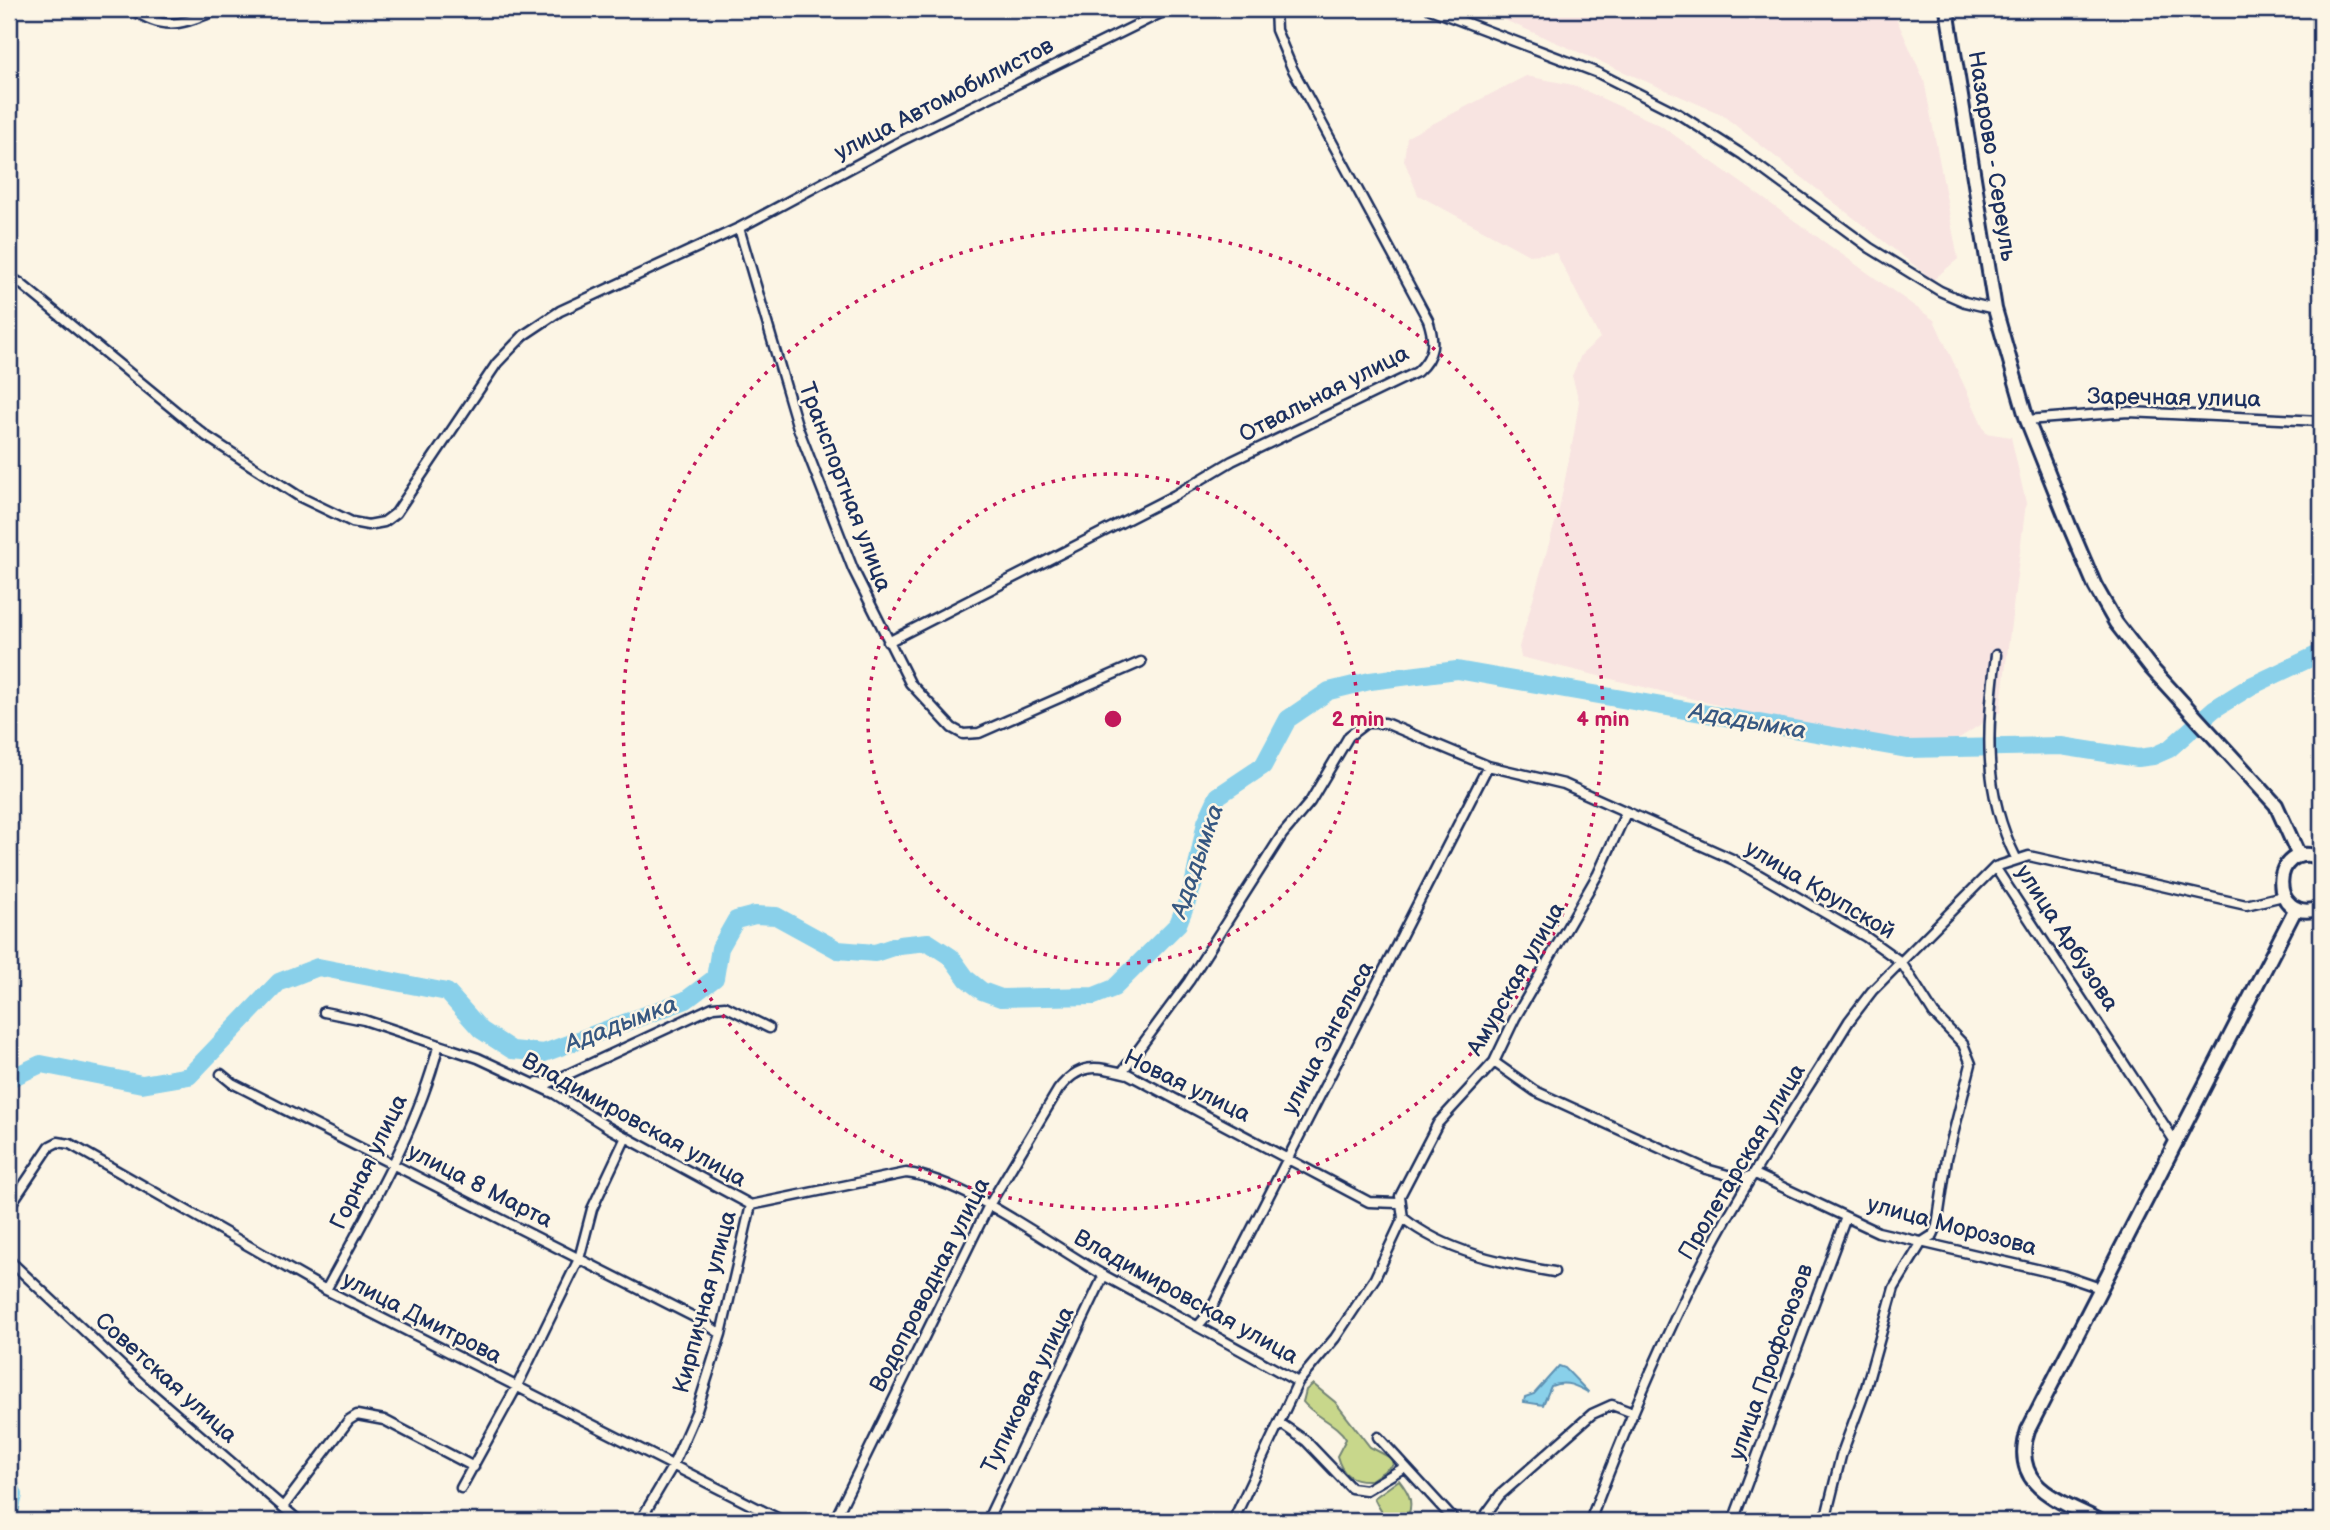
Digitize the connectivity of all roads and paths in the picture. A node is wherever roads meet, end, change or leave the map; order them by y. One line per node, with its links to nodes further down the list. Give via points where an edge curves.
1 (132, 9): 2 (street, via 164,25)
2 (221, 9)
3 (1169, 9): 7 (street, улица Автомобилистов, via 899,142)
4 (1275, 9): 12 (street, Отвальная улица, via 1276,30 1292,68 1429,320 1434,337 1430,358 1418,372 1232,461 1175,495)
5 (1430, 9): 9 (street, via 1598,73 1677,113 1870,248 1940,291)
6 (1947, 9): 9 (street, Назарово - Сереуль)
7 (739, 228): 8 (street, улица Автомобилистов, via 560,312 524,335 497,363 411,495 384,522 369,525 352,522 300,497 206,436); 12 (street, Транспортная улица, via 798,428 853,569)
8 (9, 277)
9 (1995, 309): 10 (street, Назарово - Сереуль)
10 (2027, 420): 11 (street, Заречная улица, via 2128,412); 17 (street, Назарово - Сереуль, via 2095,586 2116,623 2276,805)
11 (2321, 421)
12 (888, 642): 14 (street, Транспортная улица, via 910,683 963,734 978,733)
13 (1996, 655): 18 (street, via 1988,734 1990,782 2000,826)
14 (1142, 662)
15 (1488, 766): 16 (street, улица Крупской, via 1564,784); 29 (street, улица Крупской, via 1385,723 1366,723 1349,736 1310,802 1274,846 1189,981); 35 (street, улица Энгельса)
16 (1626, 813): 24 (street, улица Крупской, via 1732,859); 28 (street, Амурская улица, via 1598,874)
17 (2299, 856): 19 (street); 21 (street, via 2282,873)
18 (2016, 858): 20 (street, улица Арбузова); 21 (street, улица Арбузова, via 2029,856 2246,905)
19 (2321, 858)
20 (1995, 867): 24 (street, Пролетарская улица); 34 (street, улица Арбузова)
21 (2283, 895): 22 (street)
22 (2295, 908): 23 (street); 34 (street)
23 (2321, 908)
24 (1901, 962): 37 (street, Пролетарская улица, via 1849,1021); 44 (street, улица Крупской, via 1934,1014 1963,1044 1971,1064 1947,1157 1937,1226)
25 (324, 1012): 27 (street, Владимировская улица, via 364,1020)
26 (769, 1028): 32 (street, via 725,1006 713,1007 547,1084)
27 (439, 1047): 32 (street, Владимировская улица, via 461,1050); 36 (street, Горная улица)
28 (1494, 1062): 37 (street, улица Морозова, via 1535,1091 1706,1169 1742,1179); 38 (street, Амурская улица, via 1438,1123)
29 (1122, 1072): 30 (street, Новая улица, via 1097,1066); 35 (street, Новая улица)
30 (1071, 1073): 41 (street, Водопроводная улица)
31 (221, 1074): 36 (street, улица 8 Марта)
32 (528, 1081): 33 (street, Владимировская улица)
33 (626, 1138): 39 (street, Владимировская улица); 45 (street, via 592,1209)
34 (2174, 1140): 49 (street)
35 (1286, 1157): 38 (street, Новая улица, via 1369,1202); 51 (street, улица Энгельса, via 1209,1313)
36 (391, 1162): 45 (street, улица 8 Марта); 50 (street, Горная улица)
37 (1755, 1174): 42 (street, улица Морозова); 55 (street, Пролетарская улица, via 1686,1294)
38 (1398, 1203): 43 (street)
39 (751, 1205): 41 (street, Владимировская улица, via 906,1173 928,1175); 52 (street, Кирпичная улица)
40 (9, 1207): 50 (street, улица Дмитрова, via 50,1146 69,1144)
41 (988, 1207): 48 (street, Владимировская улица); 66 (street, Водопроводная улица)
42 (1846, 1217): 44 (street, улица Морозова, via 1878,1232); 72 (street, улица Профсоюзов)
43 (1403, 1218): 47 (street, via 1476,1256); 53 (street, via 1374,1278 1335,1338)
44 (1922, 1242): 49 (street, улица Морозова); 73 (street, улица Крупской, via 1894,1288)
45 (579, 1259): 52 (street, улица 8 Марта); 54 (street)
46 (9, 1260): 62 (street, Советская улица)
47 (1554, 1272)
48 (1104, 1275): 51 (street, Владимировская улица); 67 (street, Тупиковая улица)
49 (2100, 1287): 74 (street, via 2022,1450 2025,1471 2040,1489)
50 (326, 1290): 54 (street, улица Дмитрова)
51 (1198, 1326): 53 (street, Владимировская улица)
52 (721, 1334): 59 (street, Кирпичная улица, via 697,1410)
53 (1298, 1382): 56 (street)
54 (516, 1388): 58 (street); 59 (street, улица Дмитрова)
55 (1633, 1413): 70 (street, via 1612,1405 1592,1414 1500,1495); 71 (street, Пролетарская улица)
56 (1280, 1423): 60 (street, via 1306,1441 1351,1488 1366,1490); 68 (street)
57 (1378, 1437): 60 (street)
58 (474, 1467): 61 (street); 62 (street, via 384,1420 357,1415)
59 (672, 1467): 64 (street, Кирпичная улица); 65 (street, улица Дмитрова)
60 (1405, 1467): 69 (street)
61 (461, 1488)
62 (282, 1507): 63 (street, Советская улица)
63 (299, 1521)
64 (640, 1521)
65 (783, 1521)
66 (834, 1521)
67 (987, 1521)
68 (1233, 1521)
69 (1455, 1521)
70 (1481, 1521)
71 (1590, 1521)
72 (1733, 1521)
73 (1825, 1521)
74 (2099, 1521)

